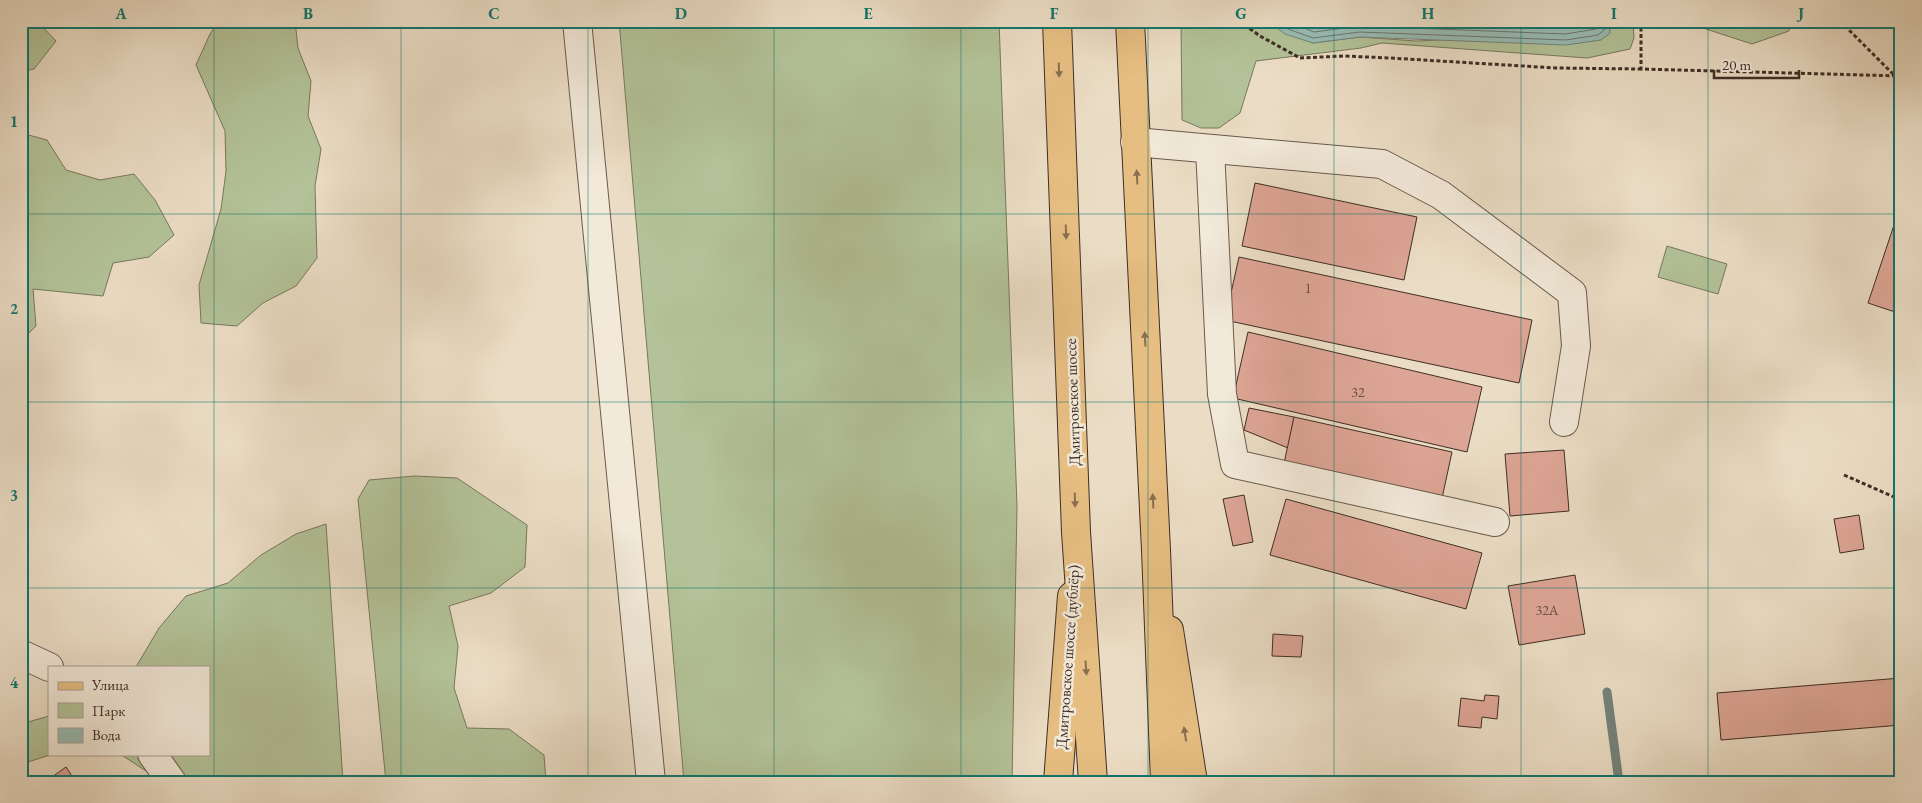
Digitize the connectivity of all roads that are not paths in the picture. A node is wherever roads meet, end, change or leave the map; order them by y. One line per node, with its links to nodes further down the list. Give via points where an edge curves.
1 (577, 21): 14 (lane)
2 (1057, 21): 8 (main road, Дмитровское шоссе, one-way to 8)
3 (1130, 21): 4 (main road)
4 (1135, 142): 5 (lane); 9 (main road, one-way to 4)
5 (1210, 149): 6 (lane, via 1382,164 1441,195 1572,293 1576,346); 7 (lane, via 1222,394 1235,464)
6 (1564, 422)
7 (1495, 522)
8 (1076, 532): 15 (main road, Дмитровское шоссе (дублёр)); 16 (main road, Дмитровское шоссе, one-way to 16)
9 (1156, 550): 17 (main road); 18 (main road, one-way to 9)
10 (21, 654): 11 (lane)
11 (48, 667)
12 (153, 756): 13 (lane)
13 (172, 782)
14 (652, 782)
15 (1058, 782)
16 (1093, 782)
17 (1165, 782)
18 (1193, 782)

